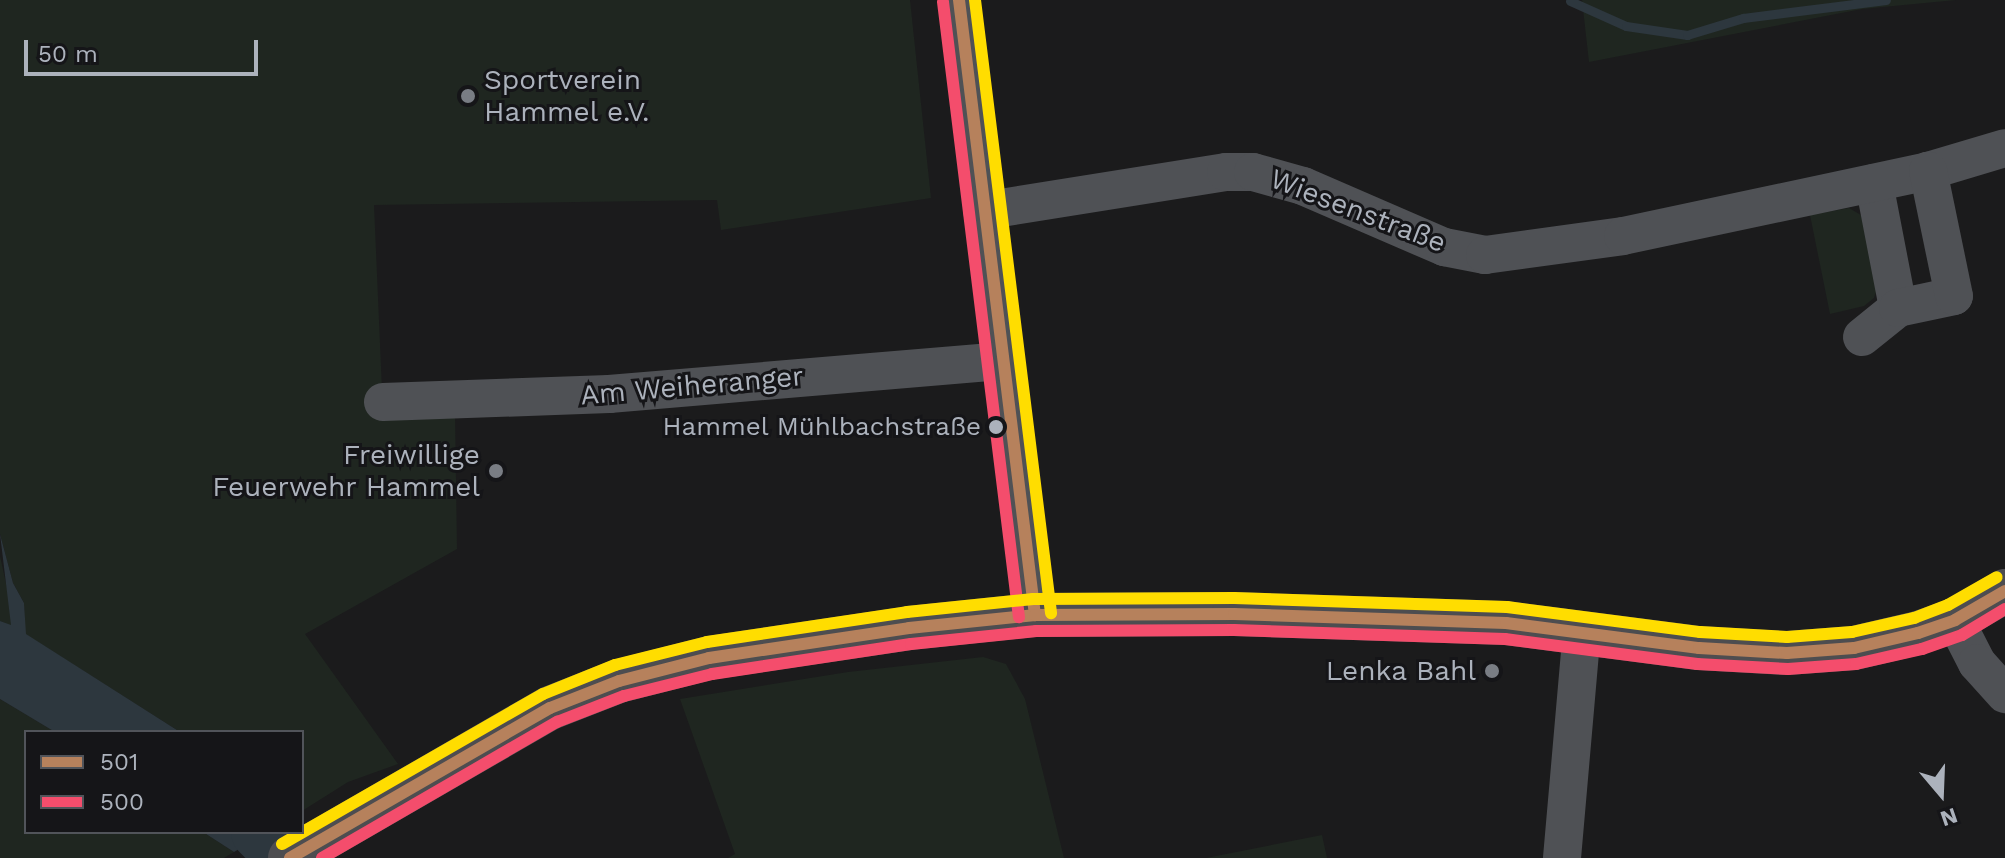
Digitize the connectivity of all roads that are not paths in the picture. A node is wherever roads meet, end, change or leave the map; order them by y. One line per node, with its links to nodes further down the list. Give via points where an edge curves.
1 (959, 0): 5 (street)
2 (2005, 148): 3 (street, Wiesenstraße)
3 (1928, 171): 4 (street, Wiesenstraße); 6 (street, via 1954,296)
4 (1874, 183): 5 (street, Wiesenstraße, via 1623,236 1485,255 1444,247 1303,186 1253,172); 6 (street)
5 (982, 211): 8 (street)
6 (1898, 308): 7 (street)
7 (1862, 337)
8 (1001, 361): 9 (street, Am Weiheranger, via 609,394); 11 (street)
9 (383, 402)
10 (2005, 591): 12 (main road)
11 (1035, 615): 13 (main road, via 1392,616); 15 (main road, via 739,653 650,671 550,708)
12 (1955, 620): 13 (main road, via 1854,648 1787,653 1712,649); 14 (street, via 1977,663)
13 (1582, 631): 16 (street)
14 (2005, 694)
15 (290, 858)
16 (1562, 858)

